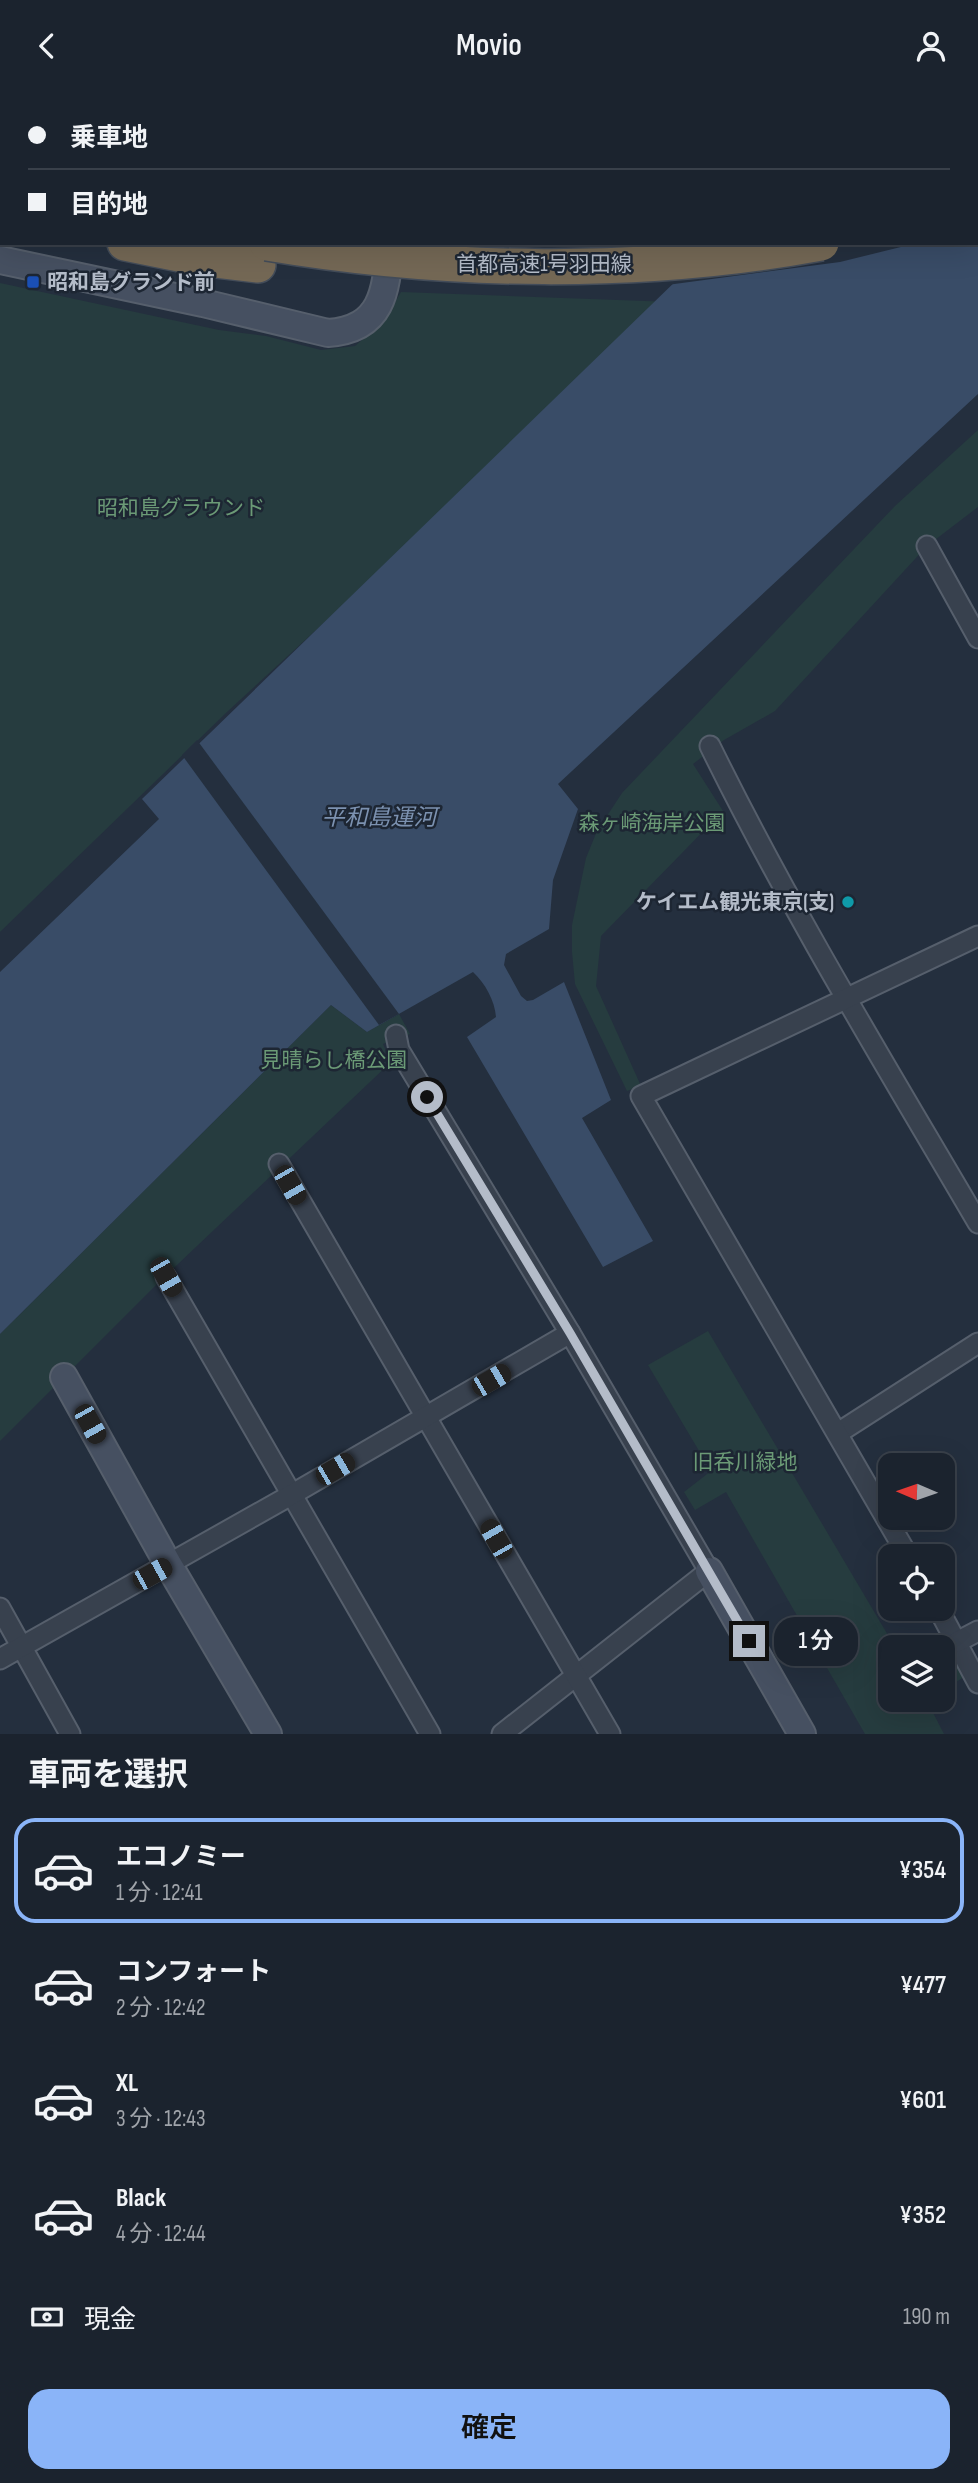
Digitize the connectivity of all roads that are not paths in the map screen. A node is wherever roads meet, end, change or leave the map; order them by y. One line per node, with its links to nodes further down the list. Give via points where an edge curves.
1 (135, 245): 6 (highway, bridge, via 199,258 322,269)
2 (280, 245): 6 (highway, 首都高速1号羽田線, bridge)
3 (390, 245): 5 (street, via 386,285 378,307 360,325 328,333)
4 (807, 245): 6 (highway, 首都高速1号羽田線, bridge, via 641,263)
5 (0, 260)
6 (455, 265)
7 (927, 546): 8 (street)
8 (978, 638)
9 (710, 746): 11 (street)
10 (978, 936): 11 (street)
11 (847, 998): 14 (street); 20 (street, via 641,1096)
12 (397, 1035): 16 (street, via 399,1050)
13 (279, 1164): 19 (street)
14 (978, 1223)
15 (166, 1277): 21 (street)
16 (570, 1333): 19 (street); 24 (street)
17 (978, 1343): 20 (street)
18 (64, 1377): 23 (street)
19 (425, 1418): 21 (street); 31 (street)
20 (838, 1433): 22 (street)
21 (291, 1495): 23 (street); 35 (street)
22 (901, 1544)
23 (168, 1565): 29 (street); 34 (street)
24 (709, 1571): 31 (street); 38 (street)
25 (0, 1608): 29 (street)
26 (945, 1621): 28 (street)
27 (978, 1631): 28 (street)
28 (957, 1642): 32 (street)
29 (21, 1647): 30 (street); 33 (street)
30 (0, 1659)
31 (576, 1675): 36 (street); 37 (street)
32 (978, 1683)
33 (70, 1734)
34 (268, 1734)
35 (430, 1734)
36 (502, 1734)
37 (610, 1734)
38 (802, 1734)

